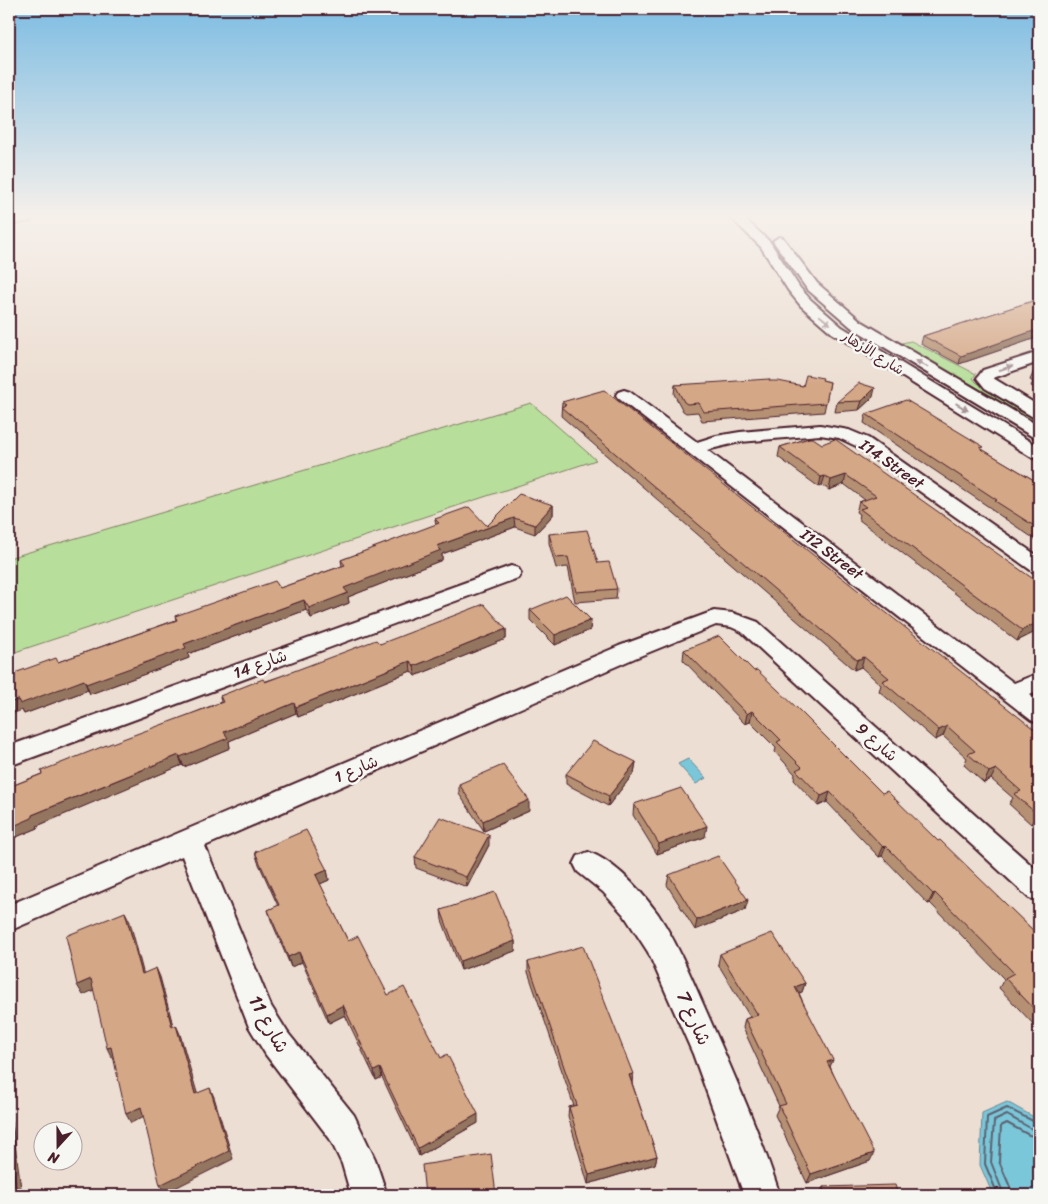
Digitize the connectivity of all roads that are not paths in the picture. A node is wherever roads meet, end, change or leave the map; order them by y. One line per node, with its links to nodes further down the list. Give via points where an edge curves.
1 (785, 274): 8 (street, شارع الأزهار, one-way to 8, via 806,303 837,330)
2 (803, 274): 6 (street, شارع الأزهار, one-way to 2, via 856,324 812,286)
3 (1039, 357): 5 (street, one-way to 3, via 990,385 985,378 989,373)
4 (624, 395): 7 (street, I12 Street)
5 (1039, 413)
6 (1039, 432)
7 (694, 449): 9 (street, I14 Street, via 740,437 820,430 843,434 862,442); 13 (street, I12 Street)
8 (1039, 454)
9 (1039, 566)
10 (511, 573): 15 (street, شارع 14)
11 (704, 621): 16 (street, شارع 1); 18 (street, شارع 9, via 727,618 750,627)
12 (1039, 680): 13 (street)
13 (1013, 693): 14 (street, I12 Street)
14 (1039, 714)
15 (9, 756)
16 (189, 840): 19 (street, شارع 1); 20 (street, شارع 11, via 260,1016 298,1072 342,1127 358,1159)
17 (588, 864): 21 (street, شارع 7, via 611,881 648,924 680,986 711,1058)
18 (1039, 889)
19 (9, 918)
20 (369, 1195)
21 (762, 1195)

